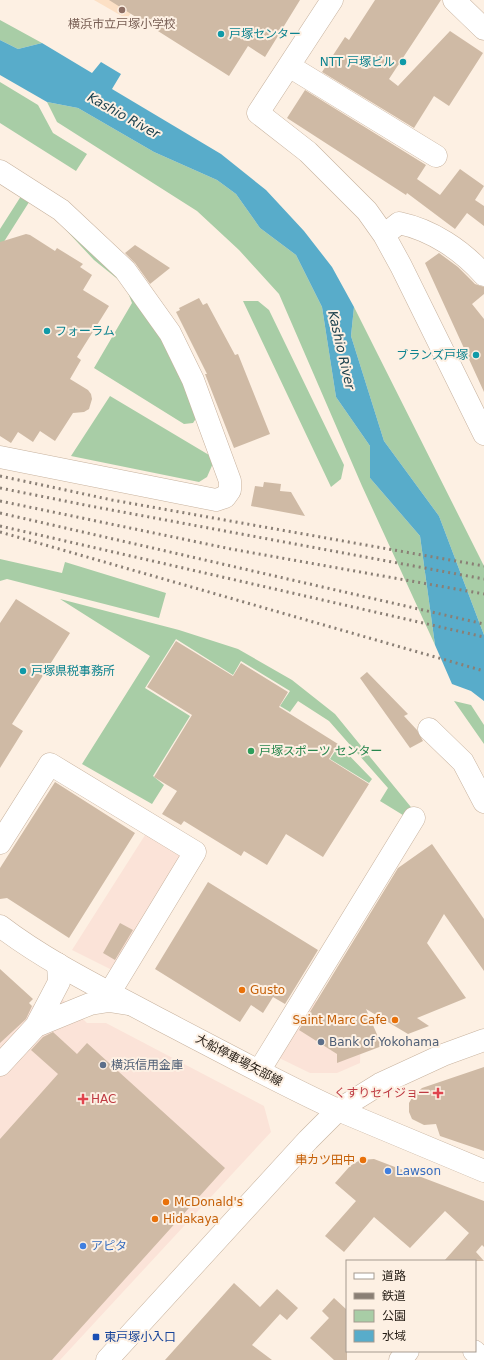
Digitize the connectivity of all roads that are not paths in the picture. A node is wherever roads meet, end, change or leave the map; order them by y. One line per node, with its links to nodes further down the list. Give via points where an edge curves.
1 (332, 0): 4 (street)
2 (459, 2): 3 (street)
3 (484, 29)
4 (289, 66): 5 (street); 7 (street, via 258,113 308,152 367,211)
5 (436, 156)
6 (0, 171): 10 (street, via 61,210 125,270 170,333 194,380 230,481 230,490 225,497 216,500)
7 (384, 235): 8 (street, via 399,223 416,226 446,242); 9 (street)
8 (484, 276)
9 (484, 434)
10 (0, 457)
11 (429, 729): 12 (street, via 463,762)
12 (484, 802)
13 (414, 818): 22 (street)
14 (0, 843): 17 (street, via 50,764 195,852)
15 (2, 932): 16 (street, 大船停車場矢部線)
16 (58, 964): 17 (street, 大船停車場矢部線); 19 (street, via 59,982)
17 (110, 992): 18 (street, 大船停車場矢部線)
18 (132, 1004): 19 (street, via 109,1001 90,1004); 22 (street, 大船停車場矢部線)
19 (36, 1026): 21 (street)
20 (484, 1040): 23 (street, via 443,1055 380,1084)
21 (0, 1066)
22 (259, 1071): 23 (street, 大船停車場矢部線)
23 (338, 1110): 24 (street, 大船停車場矢部線); 27 (street)
24 (484, 1171)
25 (407, 1352): 28 (street)
26 (475, 1352): 29 (street)
27 (107, 1360)
28 (400, 1360)
29 (484, 1360)

